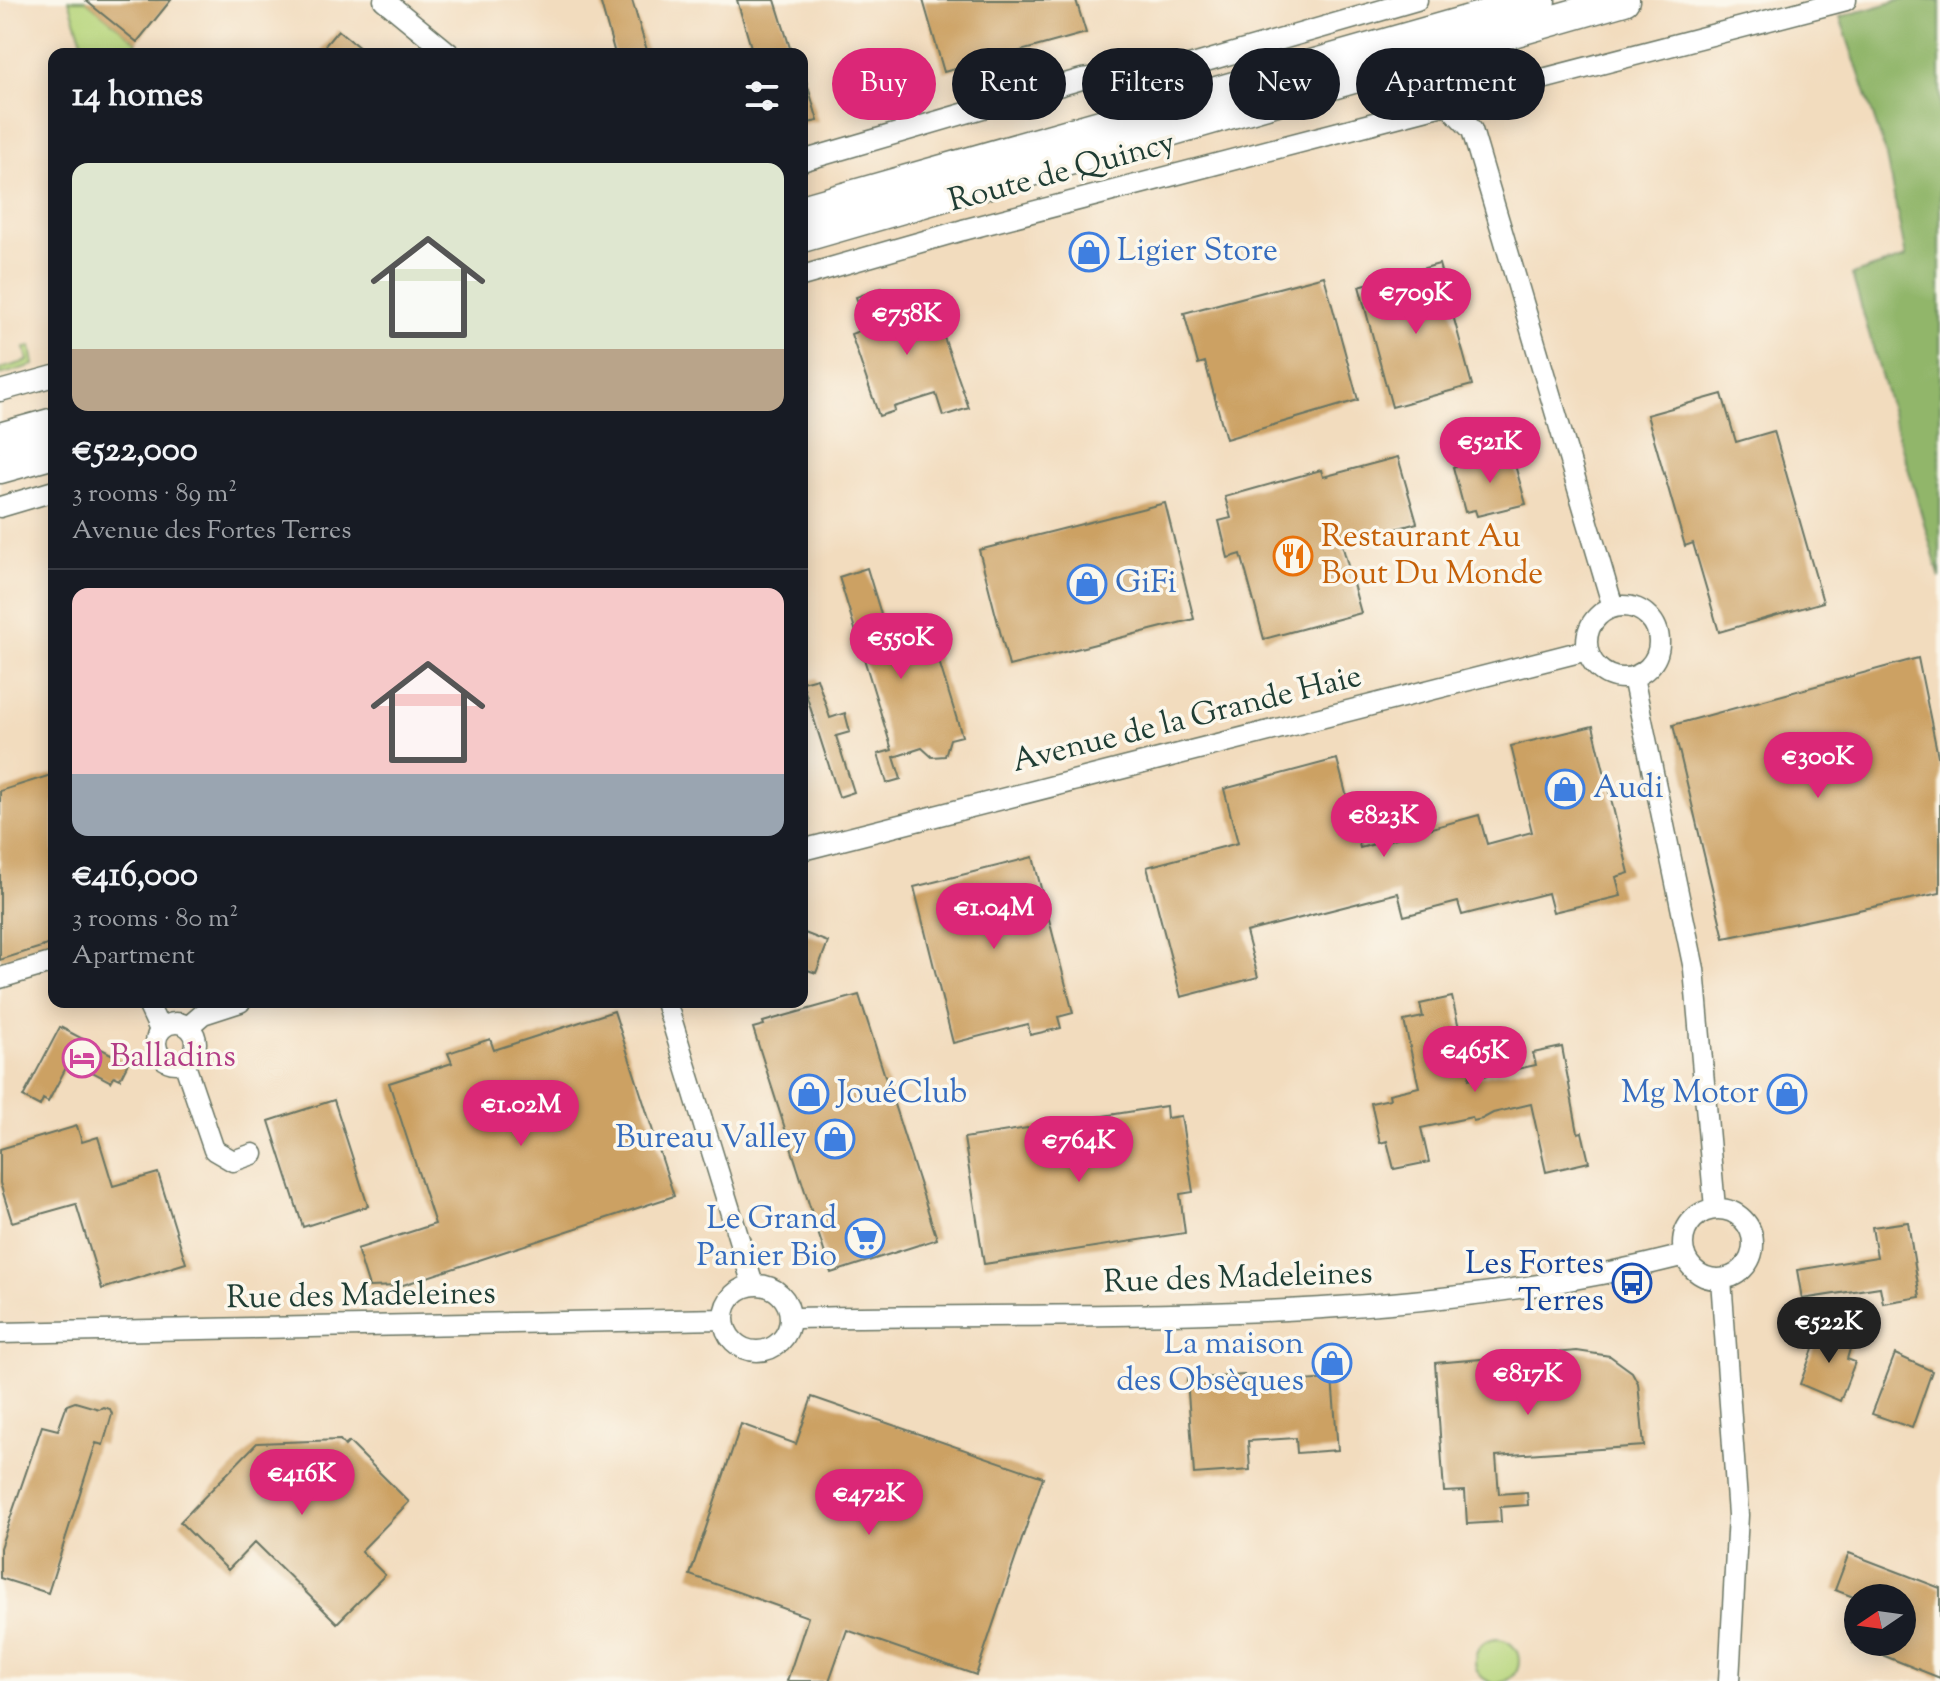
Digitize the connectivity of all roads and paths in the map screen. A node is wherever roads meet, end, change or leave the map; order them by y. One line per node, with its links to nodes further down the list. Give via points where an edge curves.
1 (384, 0): 6 (street)
2 (1415, 0): 12 (street, via 1182,68 1082,79)
3 (1540, 0): 13 (highway)
4 (1624, 0): 14 (highway)
5 (1846, 0): 7 (street, Route de Quincy)
6 (443, 48)
7 (1545, 78)
8 (1383, 120): 15 (street, Route de Quincy)
9 (1462, 120): 11 (street)
10 (1475, 120): 11 (street)
11 (1472, 130): 24 (street)
12 (808, 159)
13 (808, 208)
14 (808, 235)
15 (808, 274)
16 (48, 378): 17 (street)
17 (0, 391)
18 (48, 425): 19 (highway)
19 (0, 438)
20 (48, 455): 21 (highway)
21 (0, 468)
22 (48, 493): 23 (street)
23 (0, 507)
24 (1613, 607): 25 (street, via 1589,628); 26 (street, via 1645,614 1658,633 1657,655)
25 (1587, 650): 26 (street, via 1599,670 1621,679); 27 (street, Avenue de la Grande Haie)
26 (1633, 677): 37 (street, via 1694,969)
27 (808, 848)
28 (48, 964): 29 (street)
29 (0, 978)
30 (150, 1008): 34 (street)
31 (222, 1008): 33 (street)
32 (668, 1008): 40 (street)
33 (188, 1027): 34 (street, via 177,1023); 35 (street, via 196,1045)
34 (160, 1030): 35 (street, via 155,1043 160,1056 171,1063)
35 (184, 1062): 36 (street, via 214,1150 233,1161)
36 (253, 1154)
37 (1715, 1208): 38 (street, via 1698,1214 1686,1228); 39 (street, via 1742,1218 1753,1245 1740,1271)
38 (1685, 1255): 39 (street, via 1699,1273); 41 (street, Rue des Madeleines, via 1514,1289 1357,1307)
39 (1721, 1279): 44 (street, via 1738,1515)
40 (753, 1285): 41 (street, via 783,1297); 42 (street, via 729,1300)
41 (790, 1318): 42 (street, via 777,1345 758,1352 738,1346)
42 (723, 1319): 43 (street, Rue des Madeleines)
43 (2, 1327)
44 (1729, 1681)

